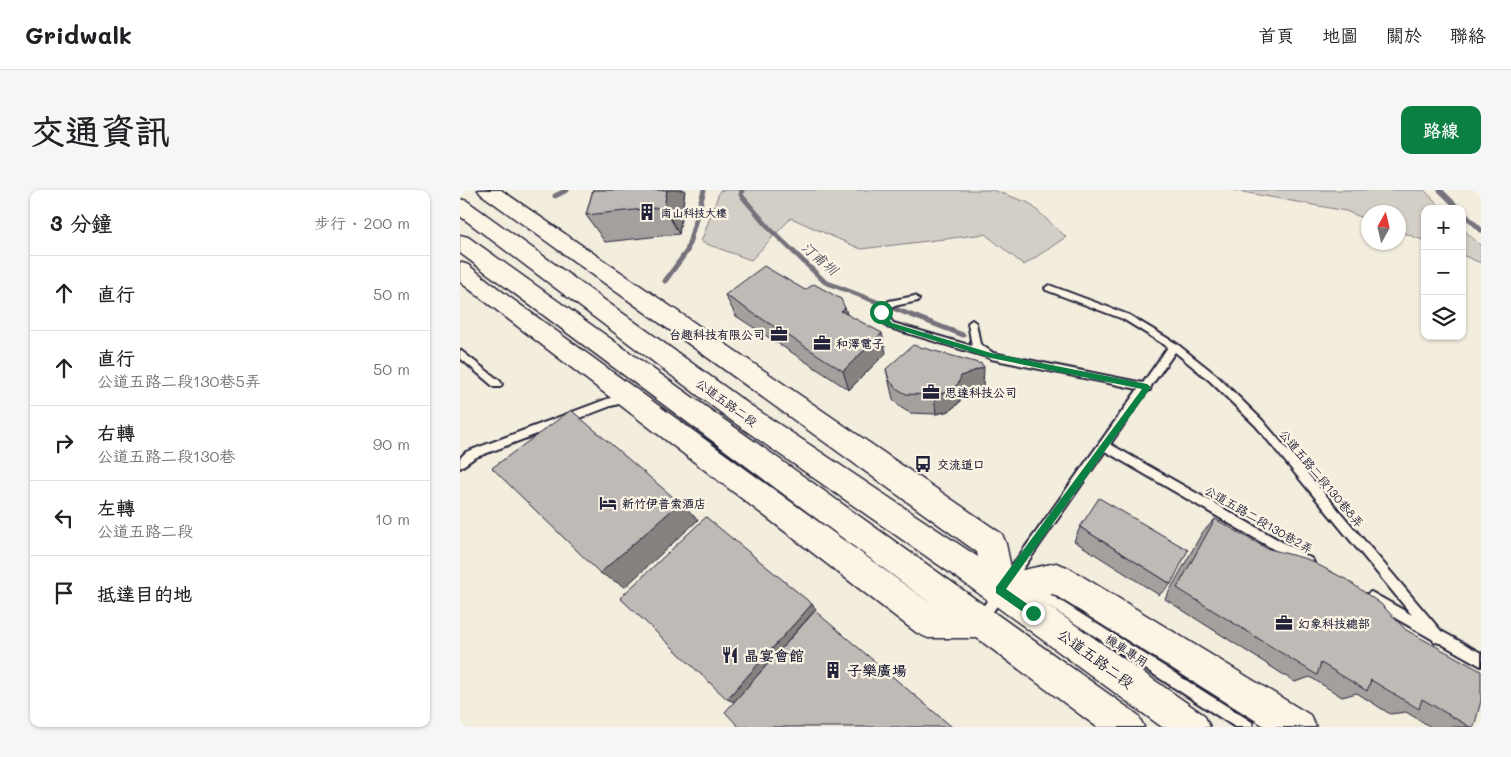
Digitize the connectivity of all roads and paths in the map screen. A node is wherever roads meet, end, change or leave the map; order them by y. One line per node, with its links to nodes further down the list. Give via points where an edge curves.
1 (488, 190): 17 (main road, via 991,544)
2 (460, 206): 17 (main road, 公道五路二段, via 741,413)
3 (460, 242): 19 (main road)
4 (460, 270): 13 (main road)
5 (1049, 288): 8 (lane, 公道五路二段130巷8弄, via 1126,317)
6 (915, 299): 10 (lane, via 892,303 881,312 890,325)
7 (972, 323): 10 (lane, via 976,346)
8 (1174, 346): 12 (lane); 20 (lane, 公道五路二段130巷8弄, via 1259,422)
9 (460, 352): 11 (lane)
10 (991, 356): 12 (lane)
11 (497, 384)
12 (1147, 387): 14 (lane)
13 (628, 398): 15 (lane, via 470,455); 19 (main road, via 928,622)
14 (1103, 445): 16 (lane, 公道五路二段130巷2弄); 17 (lane)
15 (460, 464)
16 (1319, 568)
17 (1000, 590): 19 (lane); 23 (main road, 公道五路二段); 24 (lane, 機車專用, via 1044,597); 25 (main road, via 1056,578)
18 (1362, 593): 20 (lane)
19 (979, 622): 22 (main road)
20 (1439, 638): 21 (lane)
21 (1481, 660)
22 (1124, 726)
23 (1192, 727)
24 (1247, 727)
25 (1298, 727)

